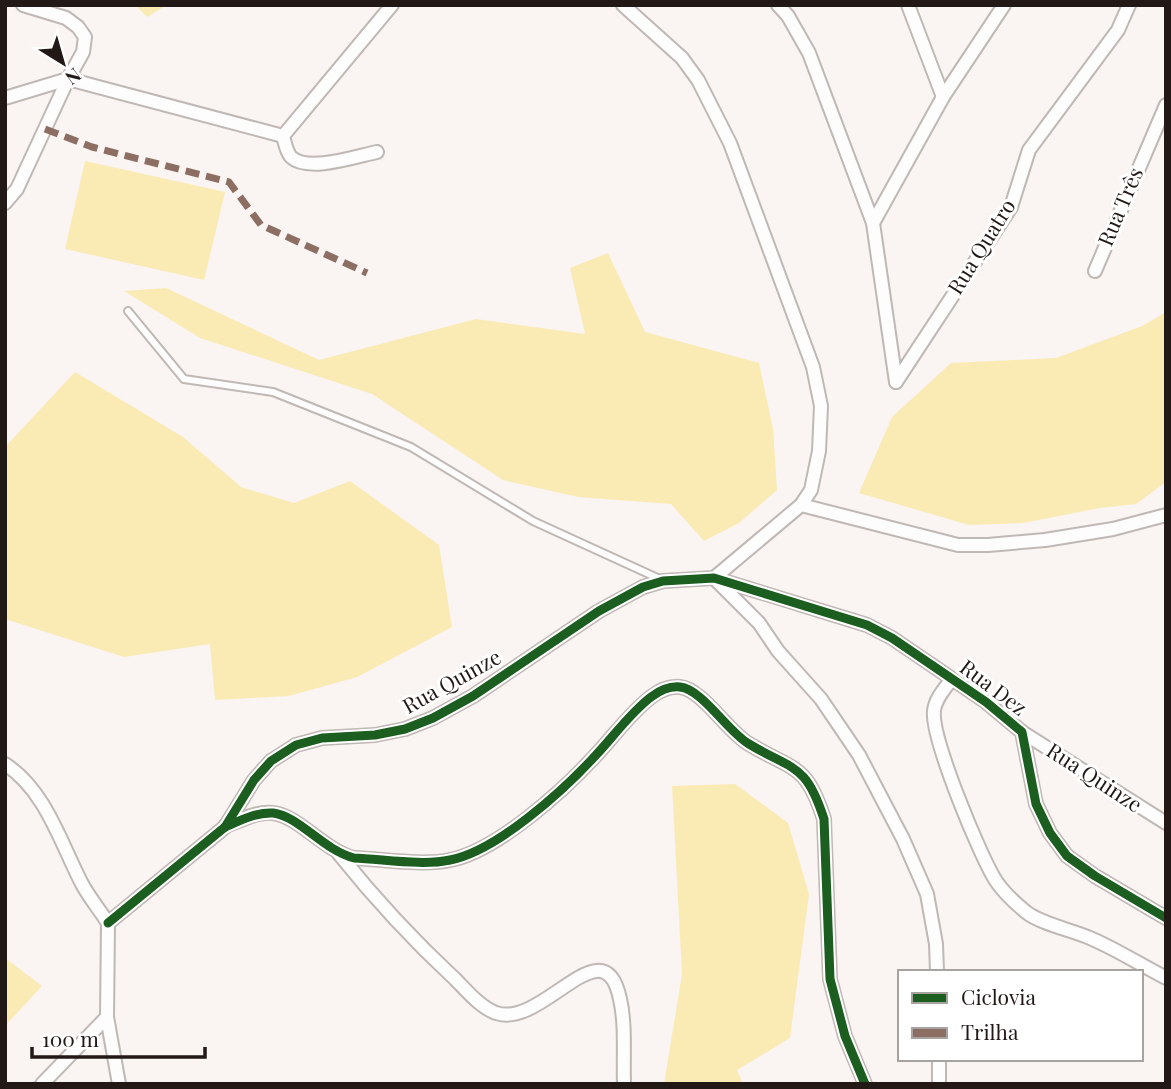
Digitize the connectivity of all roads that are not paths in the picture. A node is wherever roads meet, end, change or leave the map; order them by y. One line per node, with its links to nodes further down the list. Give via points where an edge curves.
1 (23, 5): 8 (street, via 66,18 85,37 83,52)
2 (392, 5): 12 (street)
3 (623, 5): 18 (street, via 682,58 698,80 730,143 813,367 821,406 819,451 811,490)
4 (778, 5): 15 (street, via 809,53)
5 (908, 5): 9 (street)
6 (1004, 5): 9 (street)
7 (1129, 5): 15 (street, Rua Quatro, via 1118,30 1029,150 1011,207 896,382)
8 (68, 79): 10 (street); 12 (street); 14 (street, via 17,189)
9 (943, 97): 15 (street)
10 (5, 99)
11 (1166, 105): 16 (street, Rua Três)
12 (283, 136): 13 (street, via 292,158 301,163 315,165)
13 (377, 152)
14 (5, 202)
15 (873, 223)
16 (1095, 271)
17 (128, 311): 21 (lane, via 184,379 273,392 411,447 533,521)
18 (801, 505): 19 (street, via 958,545 1045,540); 20 (street)
19 (1166, 515)
20 (714, 578): 21 (street, Rua Quinze); 22 (street, Rua Dez, via 867,625); 30 (street, via 759,623 821,699 859,755 928,894)
21 (663, 581): 26 (street, Rua Quinze, via 599,611 433,718 375,735 322,737 296,745 271,761 254,780)
22 (952, 679): 23 (street, Rua Dez); 31 (street, via 937,699 937,735 996,882 1028,915 1093,939)
23 (1022, 732): 25 (street, Rua Quinze); 28 (street, Rua Dez, via 1036,804 1067,856)
24 (5, 764): 29 (street, via 24,778 39,798 83,886)
25 (1166, 824)
26 (225, 827): 27 (street, via 257,814 273,813 291,819); 29 (street)
27 (339, 854): 36 (street, via 418,945 483,1006 498,1014 536,1006 584,974 607,971 621,1000); 37 (street, via 425,861 451,860 481,849 535,814 651,697 668,687 683,687 696,694 735,735 792,765 817,796 824,819 830,979 845,1036)
28 (1166, 918)
29 (108, 923): 32 (street)
30 (937, 970)
31 (1166, 978)
32 (107, 1017): 34 (street); 35 (street)
33 (939, 1061): 38 (street)
34 (43, 1084)
35 (119, 1084)
36 (624, 1084)
37 (865, 1084)
38 (939, 1084)

